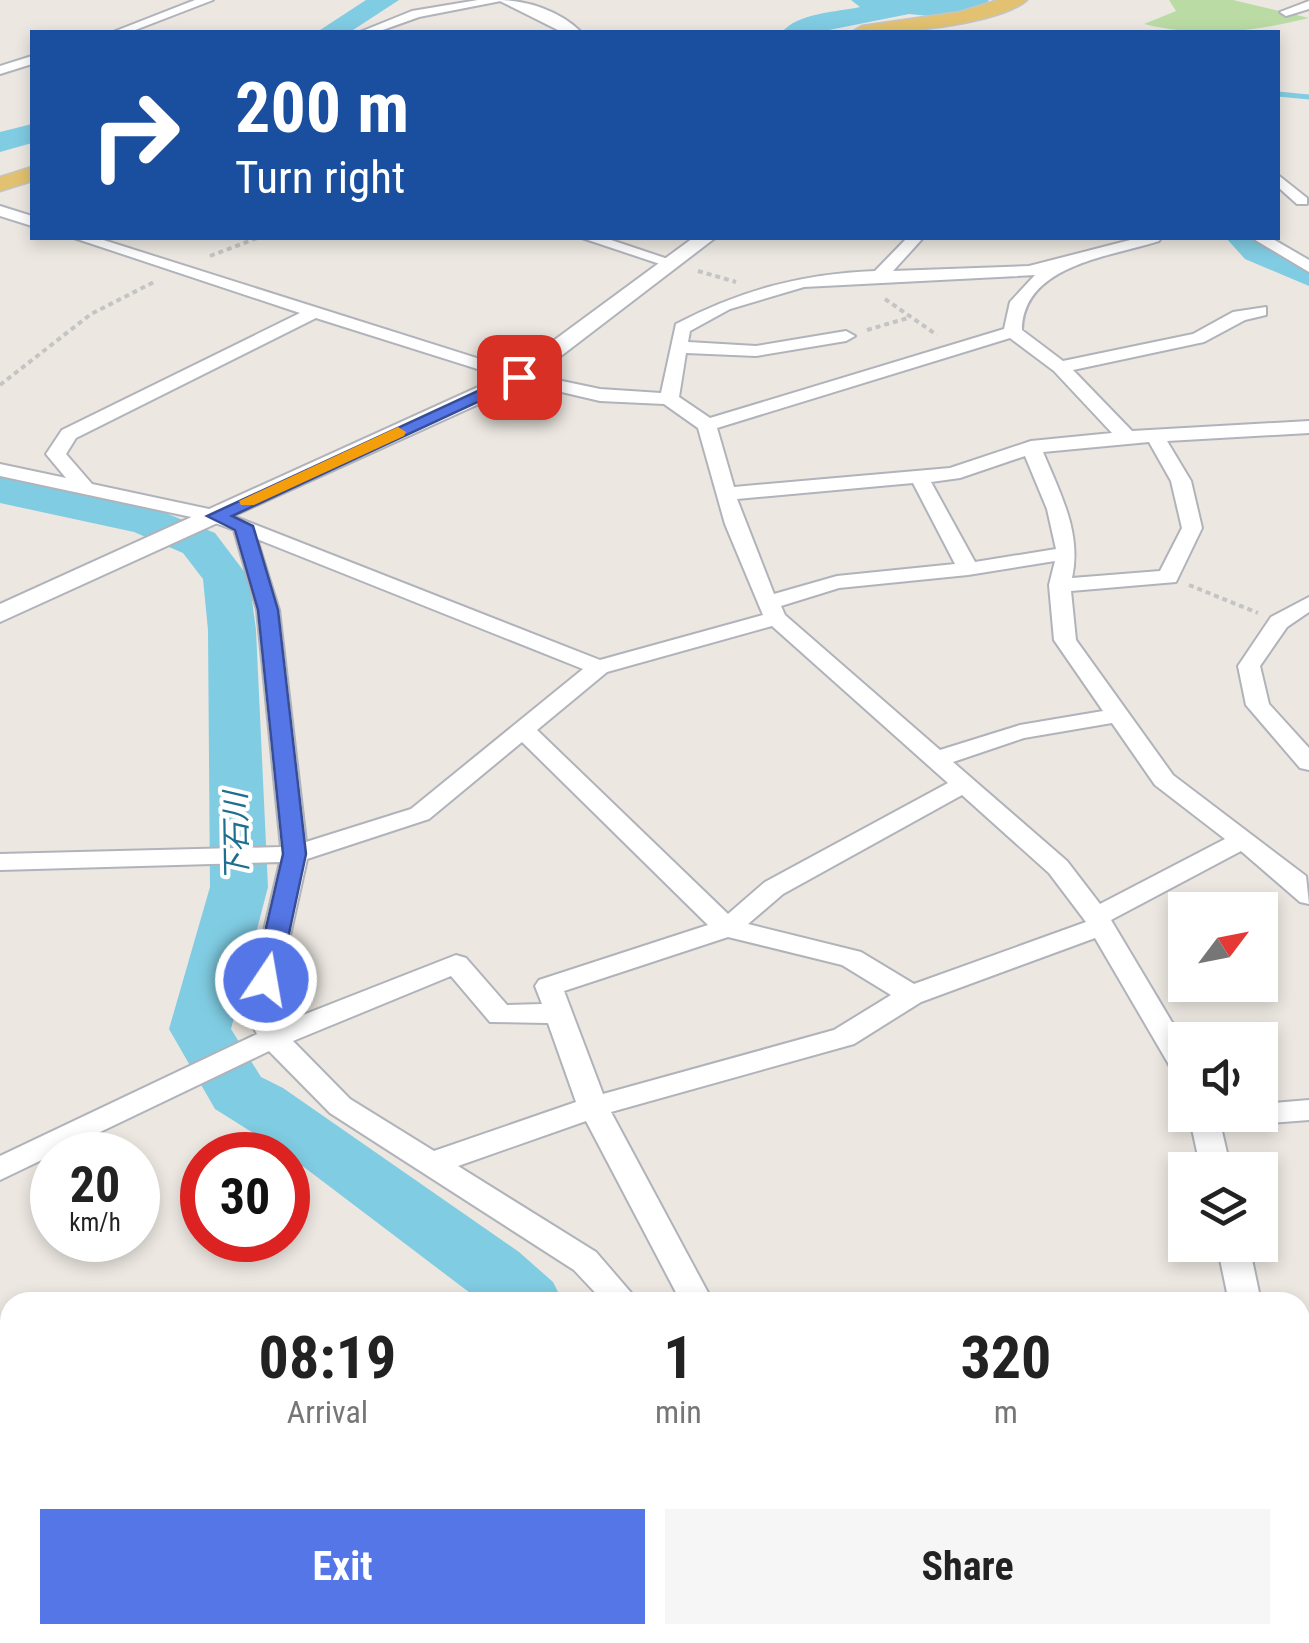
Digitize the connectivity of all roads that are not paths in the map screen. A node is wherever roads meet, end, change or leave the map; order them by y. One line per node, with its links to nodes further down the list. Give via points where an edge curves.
1 (207, 0): 7 (street)
2 (503, 0): 8 (street, via 416,14); 9 (main road)
3 (1018, 0): 6 (main road)
4 (1309, 5): 5 (street)
5 (1286, 12)
6 (929, 29)
7 (124, 30)
8 (372, 30)
9 (569, 30)
10 (30, 61): 11 (street)
11 (0, 70)
12 (30, 175): 14 (main road)
13 (1280, 182): 15 (street)
14 (0, 184)
15 (1305, 201): 16 (street)
16 (1280, 205)
17 (0, 210): 18 (street)
18 (30, 220)
19 (88, 240): 30 (street)
20 (597, 240): 25 (street)
21 (703, 240): 25 (street)
22 (913, 240): 28 (street)
23 (1146, 240): 26 (street)
24 (1263, 240): 27 (street)
25 (672, 263): 35 (street)
26 (1058, 267): 28 (street); 31 (street, via 1012,308)
27 (1309, 267)
28 (883, 272): 33 (street, via 764,290 682,328)
29 (1260, 311): 34 (street, via 1198,338)
30 (315, 312): 35 (street); 44 (street, via 69,434 56,454)
31 (1012, 332): 34 (street); 37 (street)
32 (846, 336): 33 (street, via 756,350)
33 (678, 347): 36 (street)
34 (1060, 367): 40 (street)
35 (519, 377): 36 (street, via 600,395); 46 (street)
36 (669, 399): 37 (street)
37 (707, 425): 45 (street)
38 (1309, 427): 39 (street)
39 (1155, 436): 40 (street); 50 (street, via 1180,481 1192,528 1168,577)
40 (1127, 437): 41 (street)
41 (1031, 447): 43 (street, via 952,474); 48 (street)
42 (0, 470): 44 (street)
43 (920, 477): 45 (street); 49 (street)
44 (86, 489): 46 (street)
45 (725, 494): 52 (street, via 754,581)
46 (216, 516): 47 (street); 53 (street)
47 (244, 526): 54 (street); 61 (street, via 268,610)
48 (1067, 552): 49 (street); 50 (street)
49 (968, 569): 52 (street, via 837,582)
50 (1060, 585): 55 (street, via 1065,640)
51 (1309, 603): 58 (street, via 1279,622 1249,666 1258,705)
52 (772, 611): 54 (street); 57 (street)
53 (0, 614)
54 (599, 667): 56 (street)
55 (1118, 715): 57 (street, via 1020,732); 60 (street, via 1164,780)
56 (523, 730): 61 (street, via 420,814); 65 (street)
57 (934, 760): 59 (street)
58 (1309, 763)
59 (963, 784): 64 (street, via 1058,867); 65 (street, via 774,888)
60 (1241, 841): 63 (street); 64 (street)
61 (294, 854): 62 (street); 68 (street, via 259,1012)
62 (0, 862)
63 (1305, 886)
64 (1099, 922): 66 (street); 69 (street)
65 (727, 928): 66 (street, via 851,958); 67 (street, via 549,986)
66 (911, 995): 70 (street, via 844,1037)
67 (559, 1013): 68 (street, via 500,1015 456,964); 70 (street)
68 (273, 1038): 73 (street, via 340,1106); 74 (street)
69 (1168, 1039)
70 (592, 1106): 73 (street); 77 (street)
71 (1309, 1110): 72 (street)
72 (1278, 1113)
73 (430, 1164): 76 (street, via 586,1261)
74 (0, 1169)
75 (1236, 1262): 78 (street)
76 (614, 1292)
77 (692, 1292)
78 (1244, 1292)

